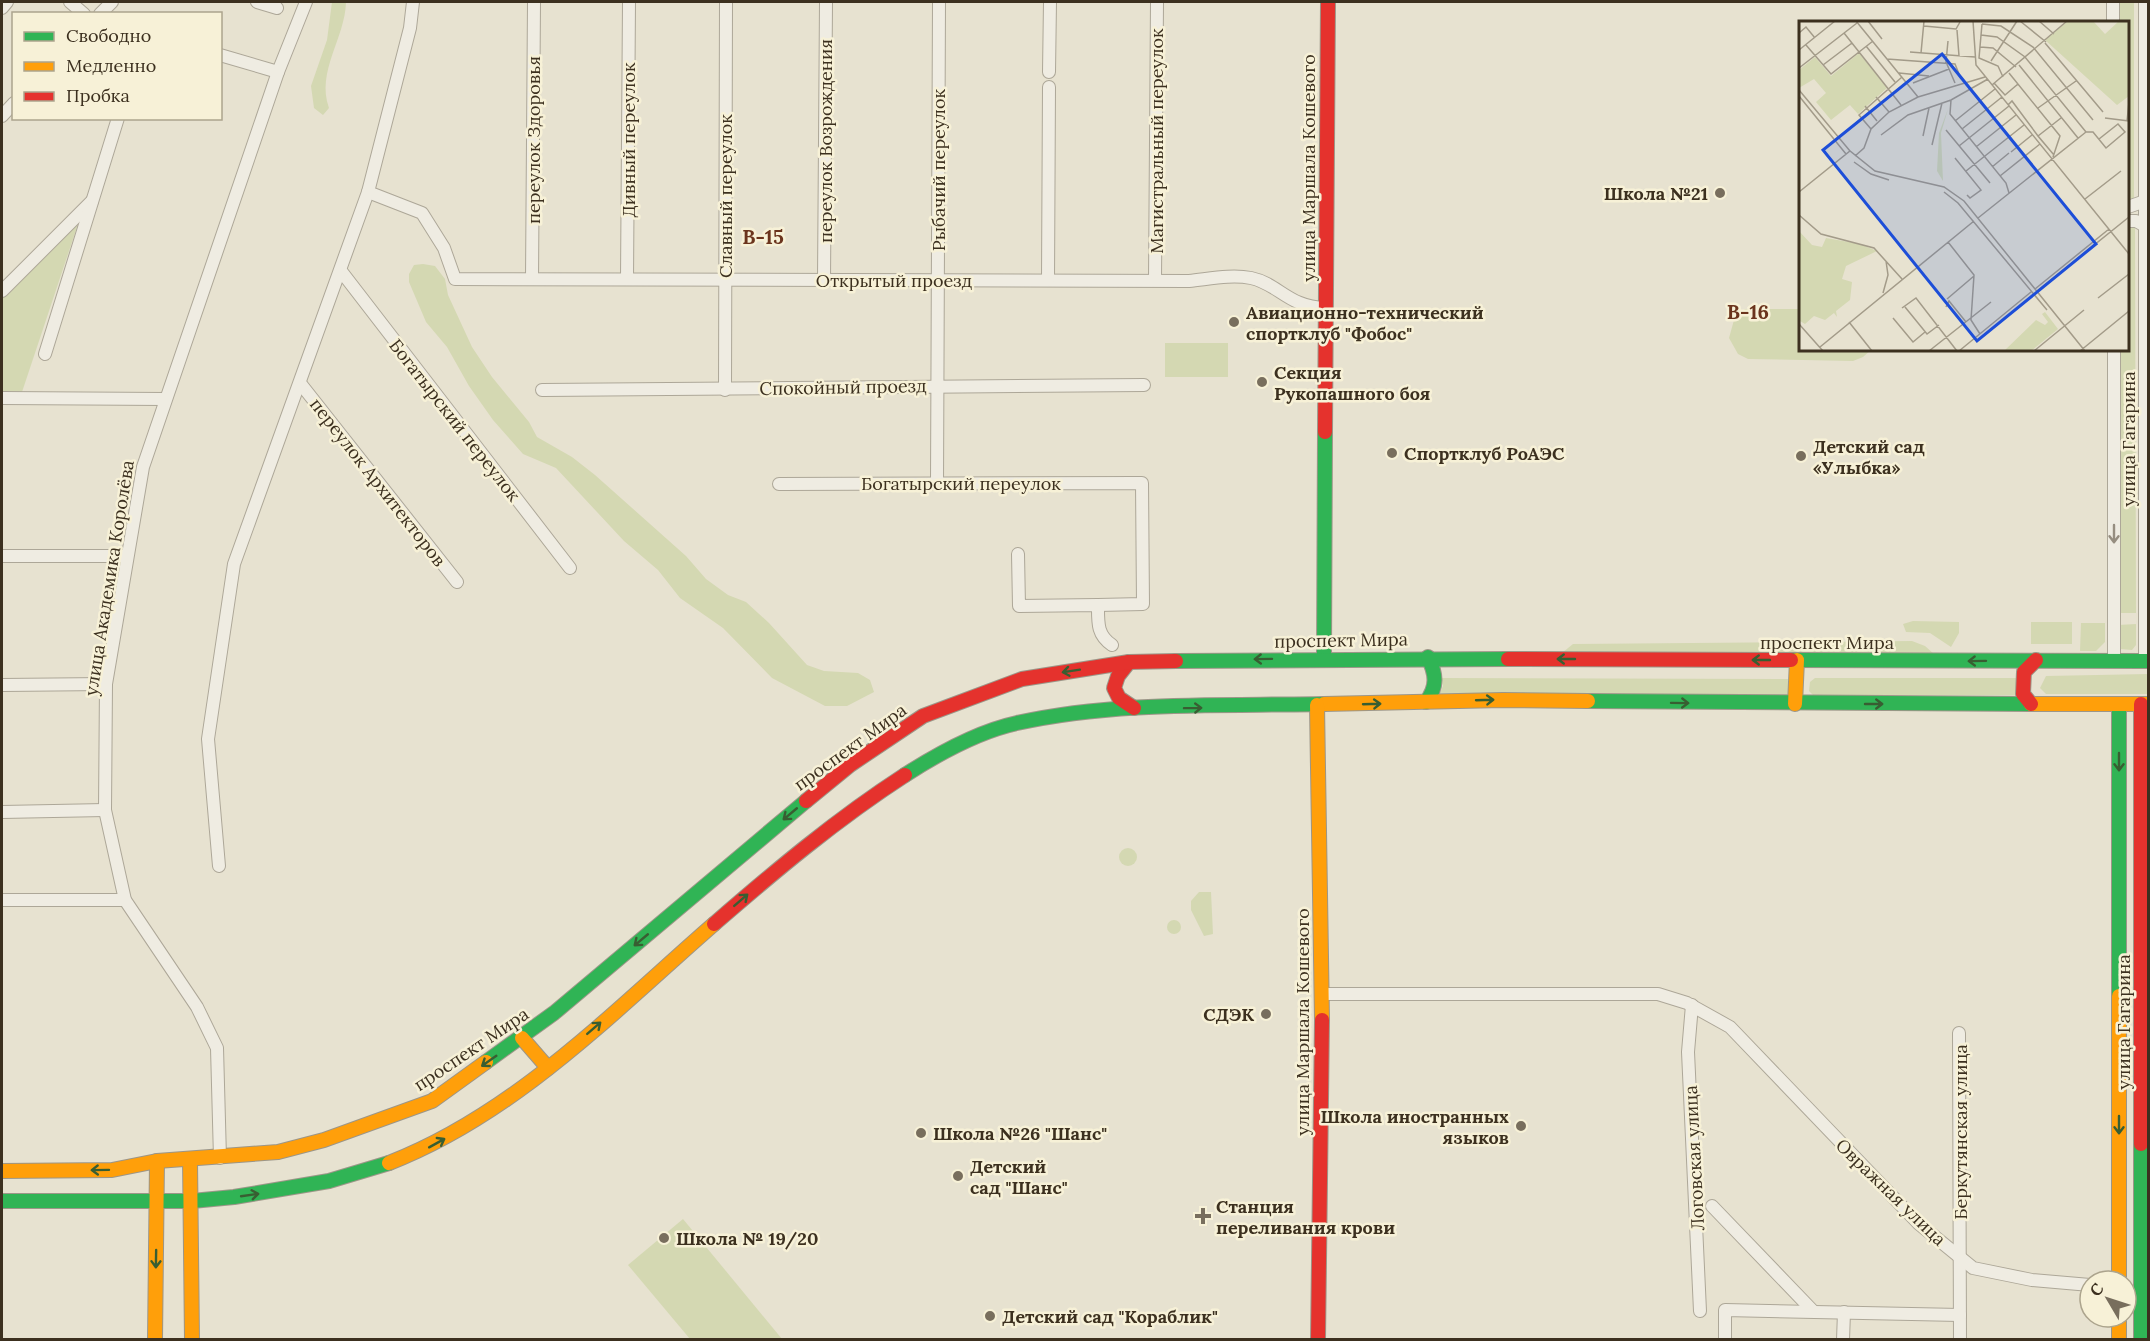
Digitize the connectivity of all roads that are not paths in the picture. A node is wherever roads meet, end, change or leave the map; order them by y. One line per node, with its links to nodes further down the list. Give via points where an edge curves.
1 (7, 2): 16 (street)
2 (70, 2): 18 (street)
3 (257, 2): 17 (street)
4 (306, 2): 21 (street, улица Академика Королёва)
5 (413, 2): 25 (street, via 410,28)
6 (534, 2): 32 (street, переулок Здоровья)
7 (629, 2): 33 (street, Дивный переулок)
8 (726, 2): 34 (street, Славный переулок)
9 (826, 2): 35 (street, переулок Возрождения)
10 (939, 2): 36 (street, Рыбачий переулок)
11 (1050, 2): 22 (street)
12 (1157, 2): 38 (street, Магистральный переулок)
13 (1326, 2): 40 (main road, улица Маршала Кошевого)
14 (2113, 2): 19 (street)
15 (2145, 2): 27 (street, улица Гагарина)
16 (2, 8)
17 (277, 8)
18 (82, 12)
19 (2113, 21)
20 (222, 56): 21 (street)
21 (278, 72): 49 (street, улица Академика Королёва)
22 (1050, 72)
23 (1049, 87): 37 (street)
24 (117, 120): 26 (street)
25 (368, 192): 31 (street); 32 (street, Открытый проезд, via 422,213 444,248 455,279)
26 (94, 199): 39 (street); 42 (street)
27 (2145, 201): 28 (street); 30 (street, улица Гагарина)
28 (2129, 206)
29 (2129, 220): 30 (street)
30 (2145, 226): 64 (street, улица Гагарина)
31 (341, 271): 43 (street); 55 (street, Богатырский переулок)
32 (532, 279): 33 (street, Открытый проезд)
33 (627, 279): 34 (street, Открытый проезд)
34 (724, 279): 35 (street, Открытый проезд); 47 (street, Славный переулок)
35 (824, 280): 36 (street, Открытый проезд)
36 (938, 280): 37 (street, Открытый проезд); 45 (street, Рыбачий переулок)
37 (1048, 280): 38 (street, Открытый проезд)
38 (1155, 280): 40 (street, Открытый проезд, via 1253,278 1293,301)
39 (2, 291)
40 (1323, 308): 60 (main road, улица Маршала Кошевого)
41 (2114, 351): 63 (street, улица Гагарина, one-way to 63)
42 (45, 354)
43 (300, 382): 56 (street, переулок Архитекторов); 77 (street, via 234,564 208,739)
44 (1144, 385): 45 (street, Спокойный проезд)
45 (938, 386): 47 (street, Спокойный проезд); 50 (street, Рыбачий переулок)
46 (542, 390): 47 (street, Спокойный проезд)
47 (725, 390)
48 (2, 398): 49 (street)
49 (165, 399): 54 (street, улица Академика Королёва, via 143,467)
50 (937, 482): 51 (street, Богатырский переулок); 57 (street, Богатырский переулок, via 1142,483 1143,604)
51 (779, 484)
52 (1018, 554): 57 (street, via 1019,606)
53 (2, 556): 54 (street)
54 (128, 556): 66 (street, улица Академика Королёва)
55 (570, 568)
56 (457, 582)
57 (1098, 605): 58 (street, via 1098,627)
58 (1112, 645)
59 (1428, 657): 60 (main road, проспект Мира); 61 (main road, проспект Мира, one-way to 59); 68 (main road, via 1437,676 1434,692)
60 (1323, 658): 65 (main road, проспект Мира, one-way to 65)
61 (1797, 660): 62 (main road, проспект Мира, one-way to 61); 69 (main road)
62 (2036, 660): 63 (main road, проспект Мира); 70 (main road, via 2024,672 2023,694)
63 (2114, 660): 64 (main road, проспект Мира)
64 (2147, 661)
65 (1129, 662): 74 (main road, via 1113,686 1118,699); 83 (main road, проспект Мира, one-way to 83, via 1022,679 923,716 850,765)
66 (106, 684): 67 (street); 75 (street, улица Академика Королёва)
67 (2, 685)
68 (1426, 702): 69 (main road, one-way to 69); 73 (main road, one-way to 68)
69 (1795, 704): 70 (main road, one-way to 70)
70 (2031, 704): 71 (main road)
71 (2119, 704): 72 (main road); 94 (main road, улица Гагарина, one-way to 94)
72 (2145, 704): 106 (main road, улица Гагарина)
73 (1315, 705): 74 (main road, one-way to 73); 80 (main road, улица Маршала Кошевого); 102 (main road)
74 (1134, 708): 84 (main road, one-way to 74, via 763,881 869,798 939,753 1014,723)
75 (105, 810): 76 (street); 79 (street, улица Академика Королёва)
76 (2, 812)
77 (219, 866)
78 (2, 900): 79 (street)
79 (125, 900): 85 (street, улица Академика Королёва, via 197,1007 217,1048)
80 (1322, 994): 81 (street, Овражная улица, via 1658,994); 102 (main road, улица Маршала Кошевого)
81 (1692, 1005): 93 (street, Овражная улица, via 1730,1027 1917,1223); 97 (street, Логовская улица, via 1688,1052)
82 (1959, 1033): 93 (street, Беркутянская улица)
83 (522, 1038): 84 (main road); 85 (main road, проспект Мира, one-way to 85, via 432,1101 324,1140 278,1152)
84 (548, 1068): 91 (main road, one-way to 84, via 287,1190 369,1171 428,1148 484,1116)
85 (220, 1158): 86 (main road, проспект Мира)
86 (190, 1160): 87 (main road, проспект Мира); 91 (main road)
87 (157, 1161): 88 (main road, проспект Мира, one-way to 88, via 112,1170); 90 (main road)
88 (2, 1171)
89 (2, 1201): 90 (main road)
90 (157, 1201): 91 (main road); 100 (main road, one-way to 100)
91 (192, 1201): 101 (main road)
92 (1712, 1206): 96 (street, Логовская улица)
93 (1960, 1258): 95 (street, Овражная улица, via 1973,1269); 99 (street, Беркутянская улица)
94 (2120, 1269)
95 (2078, 1284)
96 (1812, 1310): 98 (street); 103 (street, via 1725,1310)
97 (1700, 1311)
98 (1844, 1312): 99 (street); 104 (street)
99 (1960, 1315): 105 (street, Беркутянская улица)
100 (155, 1340)
101 (192, 1340)
102 (1317, 1340)
103 (1725, 1340)
104 (1843, 1340)
105 (1960, 1340)
106 (2141, 1340)

